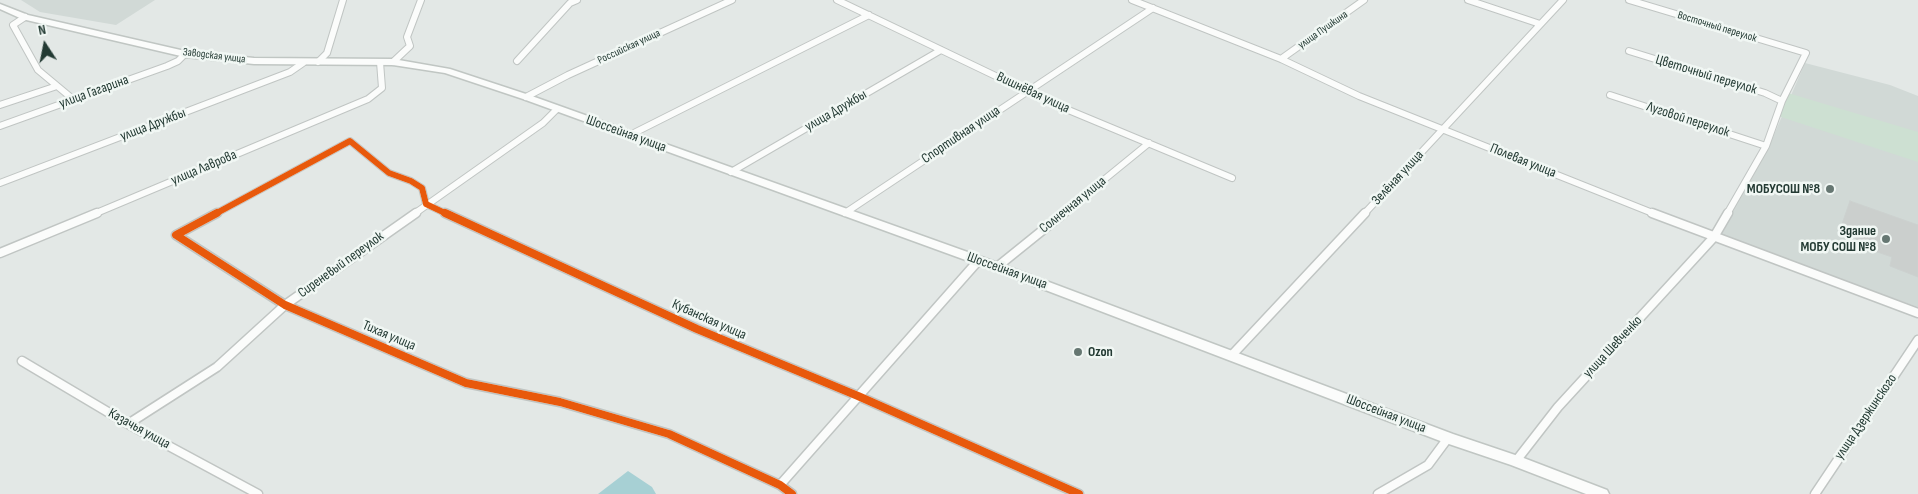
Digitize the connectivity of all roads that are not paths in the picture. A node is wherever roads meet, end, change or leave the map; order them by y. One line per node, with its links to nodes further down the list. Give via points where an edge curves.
1 (343, 0): 23 (street, via 327,53)
2 (421, 0): 25 (street, via 407,37 410,46)
3 (577, 0): 21 (street, via 570,3)
4 (732, 0): 30 (street, Российская улица)
5 (838, 0): 13 (street, Вишнёвая улица)
6 (1132, 0): 12 (street, Полевая улица)
7 (1364, 0): 20 (street, улица Пушкина)
8 (1468, 0): 15 (street)
9 (1563, 0): 15 (street, Зелёная улица)
10 (1629, 0): 18 (street, Восточный переулок)
11 (0, 6): 14 (main road, Заводская улица)
12 (1153, 8): 20 (street, Полевая улица); 28 (street, Спортивная улица)
13 (869, 16): 16 (street, Вишнёвая улица); 37 (street)
14 (25, 17): 19 (main road, Заводская улица); 27 (street, via 13,25 38,70)
15 (1540, 24): 36 (street, Зелёная улица)
16 (941, 50): 28 (street, Вишнёвая улица); 40 (street, улица Дружбы)
17 (1629, 51): 32 (street, Цветочный переулок)
18 (1806, 53): 32 (street, улица Шевченко)
19 (185, 54): 22 (main road, Заводская улица); 31 (street, улица Гагарина, via 166,66)
20 (1281, 59): 36 (street, Полевая улица, via 1359,96)
21 (517, 61)
22 (303, 62): 23 (main road, Заводская улица); 42 (street, улица Дружбы, via 290,72)
23 (318, 62): 24 (main road, Заводская улица)
24 (380, 62): 25 (main road, Заводская улица); 46 (street, улица Лаврова, via 382,88 368,99)
25 (393, 62): 26 (main road, Заводская улица)
26 (406, 63): 30 (main road, Шоссейная улица, via 447,71)
27 (57, 86): 31 (street); 33 (street)
28 (1027, 91): 38 (street, Вишнёвая улица); 44 (street, Спортивная улица)
29 (1610, 95): 39 (street, Луговой переулок)
30 (526, 97): 34 (main road, Шоссейная улица)
31 (74, 100): 35 (street, улица Гагарина)
32 (1782, 101): 39 (street, улица Шевченко)
33 (0, 105)
34 (557, 109): 37 (main road, Шоссейная улица); 43 (street, Сиреневый переулок, via 543,123)
35 (0, 126)
36 (1443, 130): 45 (street, Полевая улица); 52 (street, Зелёная улица)
37 (630, 135): 40 (main road, Шоссейная улица)
38 (1149, 143): 41 (street, Вишнёвая улица); 48 (street, Солнечная улица)
39 (1766, 146): 45 (street, улица Шевченко)
40 (731, 172): 44 (main road, Шоссейная улица)
41 (1232, 178)
42 (0, 183)
43 (426, 204): 49 (street, Сиреневый переулок); 49 (street, Тихая улица, via 422,188 389,173 350,141 176,235); 54 (street, Кубанская улица, via 697,329)
44 (845, 213): 47 (main road, Шоссейная улица)
45 (1714, 237): 50 (street, Полевая улица); 57 (street, улица Шевченко, via 1558,407)
46 (0, 253)
47 (978, 260): 48 (main road, Шоссейная улица); 54 (street)
48 (998, 267): 52 (main road, Шоссейная улица)
49 (285, 306): 55 (street, Сиреневый переулок, via 217,367); 58 (street, Тихая улица, via 466,383 560,402 669,434)
50 (1918, 313)
51 (1918, 340): 64 (street, улица Дзержинского)
52 (1232, 355): 56 (main road, Шоссейная улица)
53 (22, 361): 55 (street, Казачья улица)
54 (858, 396): 58 (street); 61 (street, Кубанская улица)
55 (128, 424): 59 (street, Казачья улица)
56 (1448, 438): 57 (main road, Шоссейная улица); 62 (street, via 1428,465)
57 (1516, 461): 63 (main road, Шоссейная улица)
58 (780, 485): 60 (street, Тихая улица)
59 (258, 494)
60 (792, 494)
61 (1079, 494)
62 (1378, 494)
63 (1602, 494)
64 (1815, 494)

